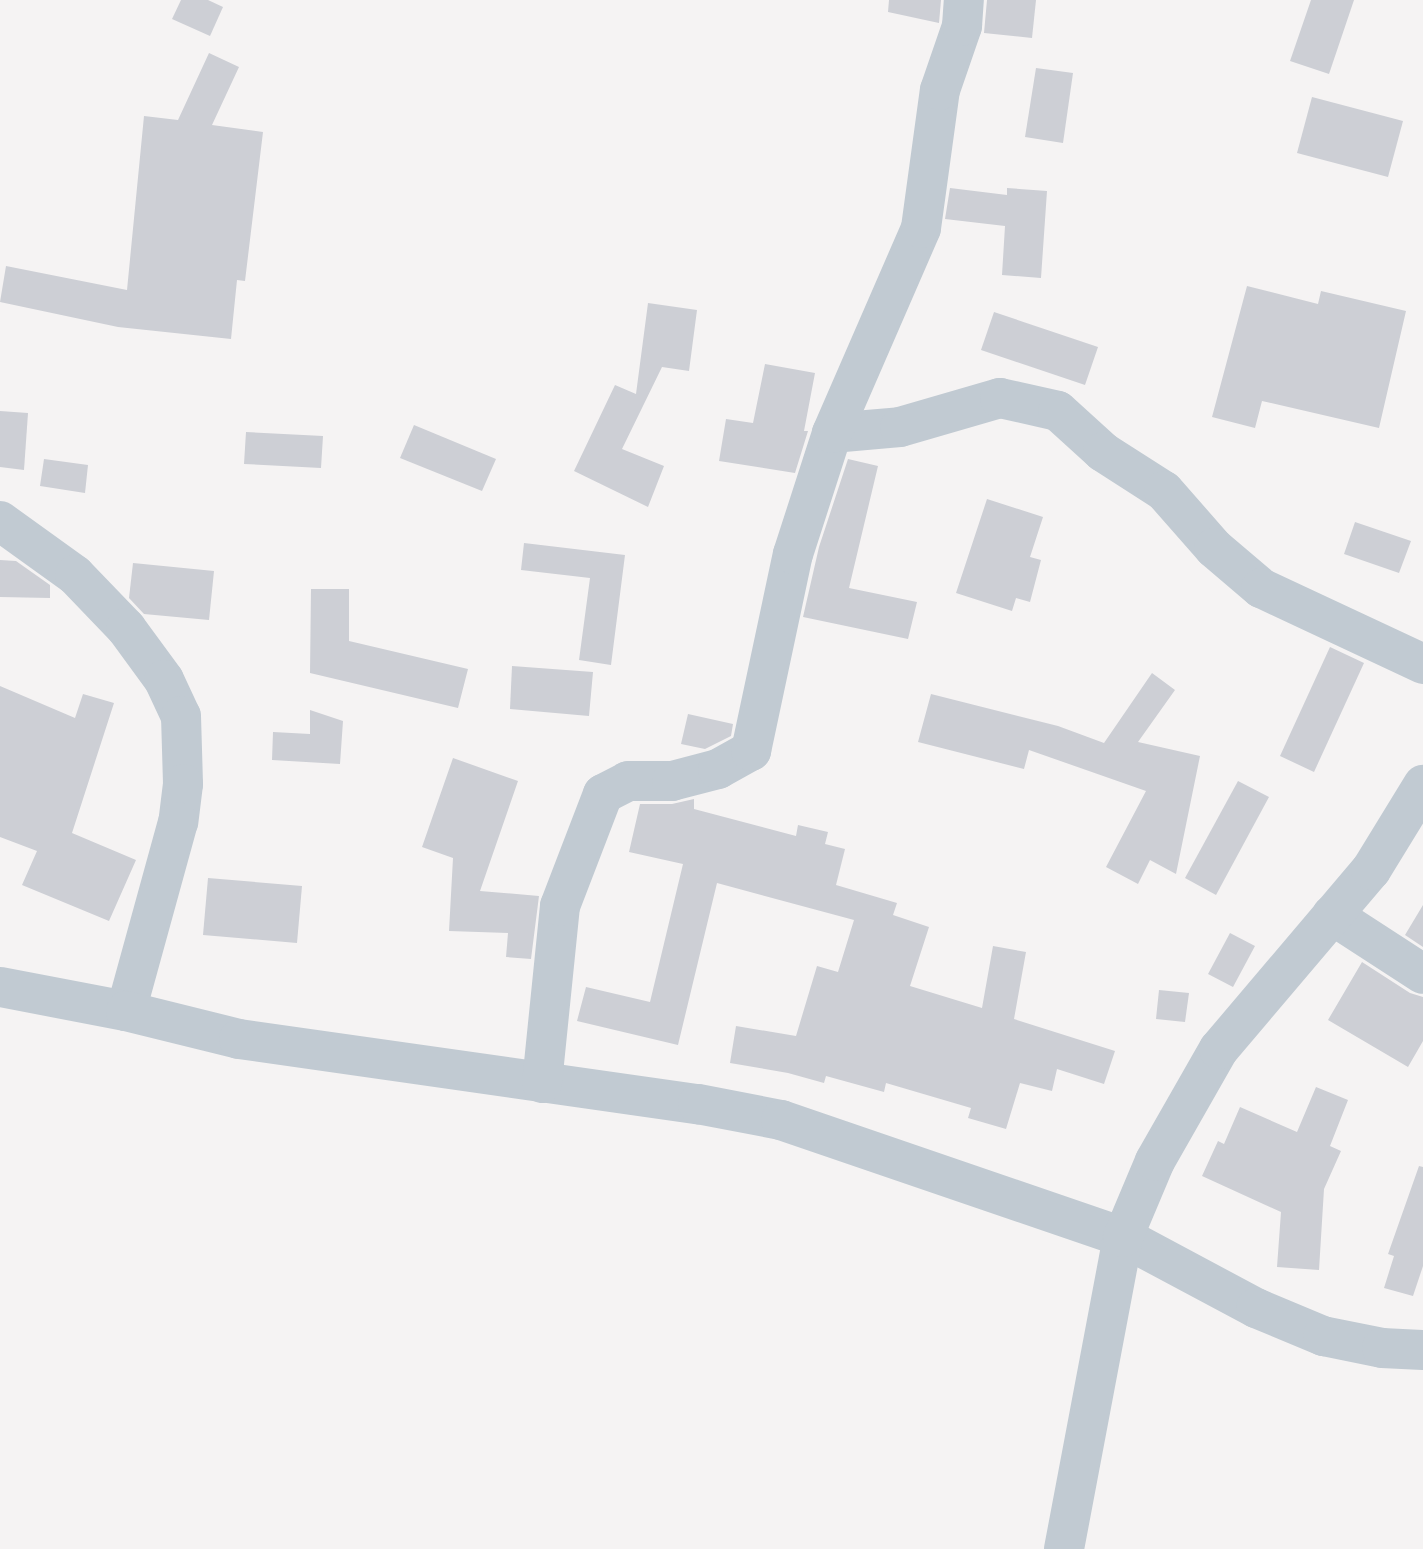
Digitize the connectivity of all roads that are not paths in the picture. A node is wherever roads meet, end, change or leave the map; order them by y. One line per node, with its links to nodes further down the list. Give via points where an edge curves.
1 (964, 0): 2 (street, via 962,26 940,90 921,228)
2 (832, 433): 4 (street, via 900,427 1000,398 1058,411 1103,452 1164,491 1214,548 1261,588); 11 (street, via 793,554 751,751 718,769 672,781 628,781 603,794 560,906)
3 (0, 521): 10 (street, via 75,575 126,628 164,680 181,716 178,822)
4 (1423, 664)
5 (1423, 785): 6 (street)
6 (1412, 821): 7 (street)
7 (1332, 915): 8 (street); 12 (street, via 1219,1049 1155,1161)
8 (1423, 974)
9 (0, 987): 10 (street)
10 (126, 1011): 11 (street, via 239,1039)
11 (542, 1083): 12 (street, via 781,1120)
12 (1123, 1237): 13 (street, via 1256,1308 1323,1336); 14 (street)
13 (1423, 1350)
14 (1064, 1549)

